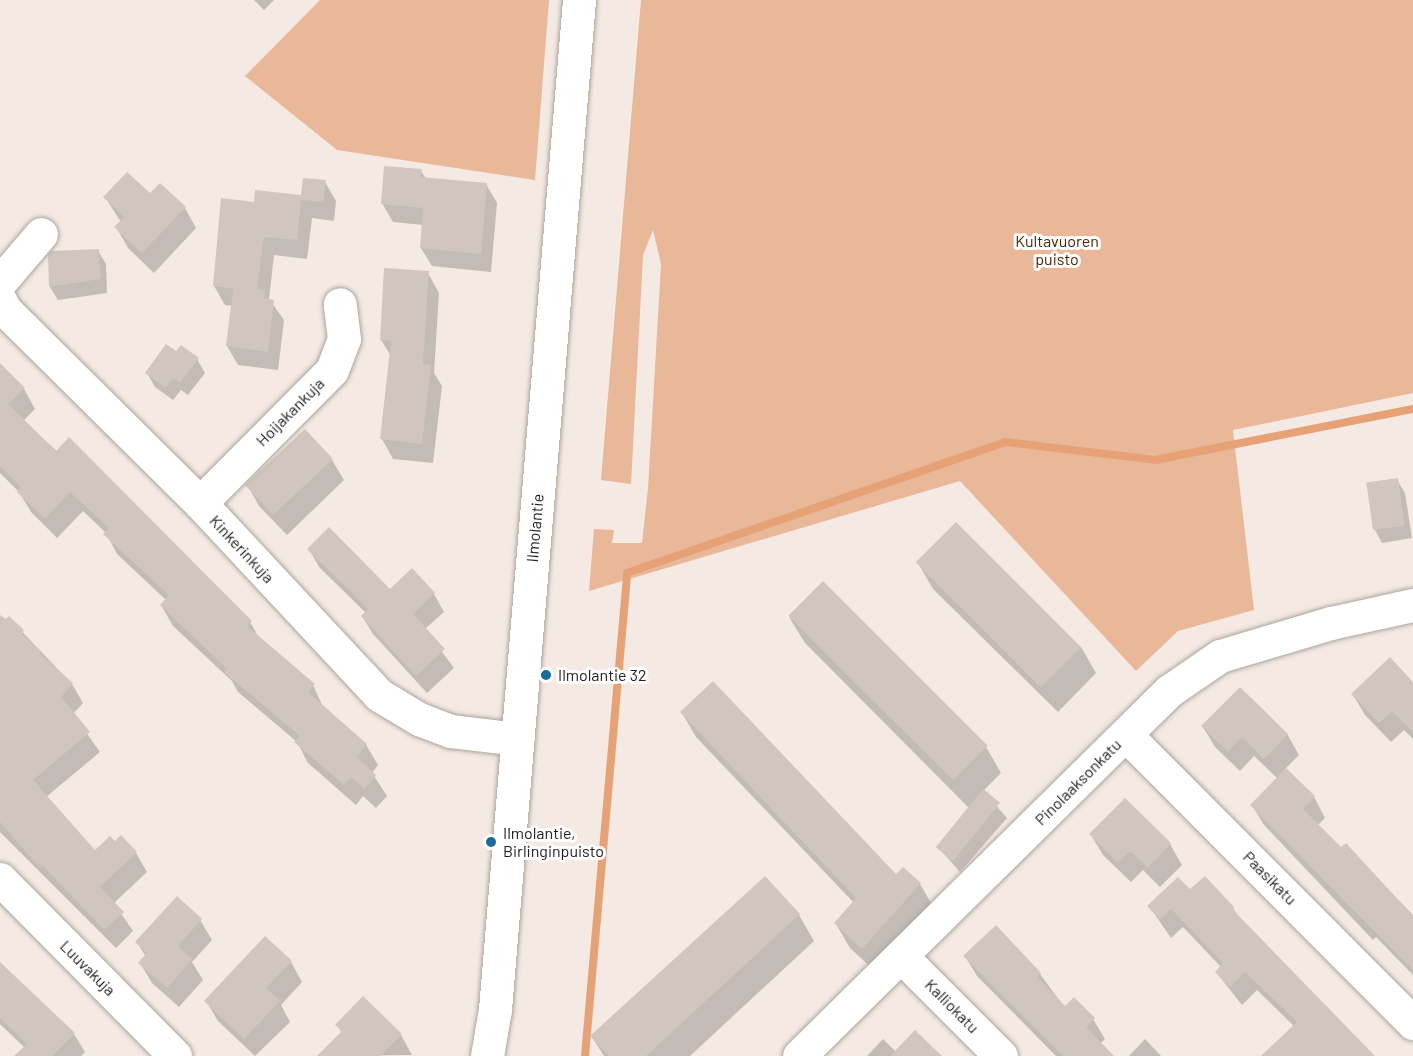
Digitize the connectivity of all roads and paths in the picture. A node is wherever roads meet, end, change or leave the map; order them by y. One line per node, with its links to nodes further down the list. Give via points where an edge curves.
1 (579, 0): 9 (street, Ilmolantie)
2 (41, 234): 3 (street)
3 (0, 282)
4 (0, 300): 6 (street, Kinkerinkuja, via 5,310)
5 (340, 304): 6 (street, Hoijakankuja, via 344,339 332,370)
6 (200, 503): 9 (street, Kinkerinkuja, via 379,695 419,719 451,730)
7 (1413, 605): 8 (street, Pinolaaksonkatu, via 1331,623 1220,656 1169,690)
8 (1125, 735): 11 (street, Pinolaaksonkatu); 12 (street, Paasikatu)
9 (518, 739): 14 (street, Ilmolantie, via 495,1009)
10 (0, 879): 13 (street, Luuvakuja)
11 (902, 957): 15 (street, Pinolaaksonkatu); 16 (street, Kalliokatu)
12 (1413, 1023)
13 (175, 1056)
14 (487, 1056)
15 (799, 1056)
16 (1001, 1056)

